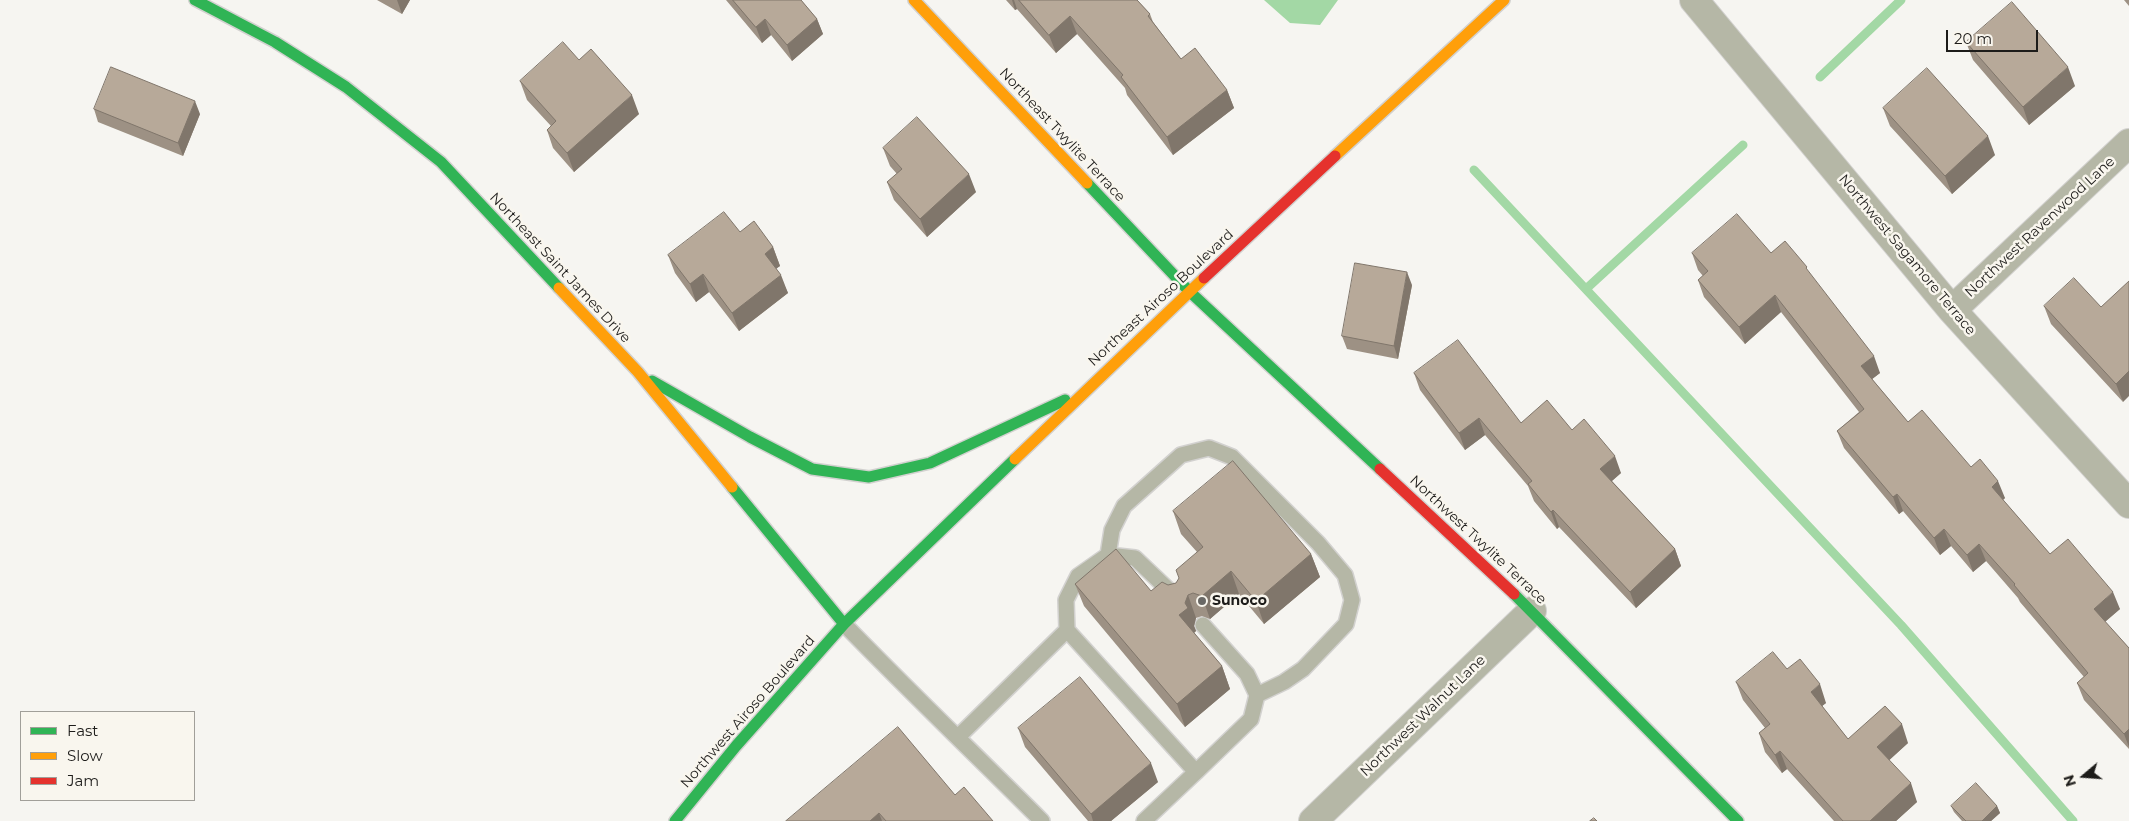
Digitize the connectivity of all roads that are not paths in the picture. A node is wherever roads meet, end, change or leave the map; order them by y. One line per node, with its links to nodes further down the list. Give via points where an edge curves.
1 (195, 0): 8 (main road, Northeast Saint James Drive, via 275,42 346,87 441,162)
2 (914, 0): 6 (main road, Northeast Twylite Terrace)
3 (1504, 0): 6 (main road, Northeast Airoso Boulevard)
4 (1694, 0): 7 (street, Northwest Sagamore Terrace)
5 (2129, 144): 7 (street, Northwest Ravenwood Lane)
6 (1189, 291): 9 (main road, Northeast Airoso Boulevard); 13 (main road, Northwest Twylite Terrace)
7 (1952, 310): 10 (street, Northwest Sagamore Terrace)
8 (638, 372): 9 (main road, via 812,469 869,477 930,463); 14 (main road, Northeast Saint James Drive)
9 (1084, 391): 14 (main road, Northeast Airoso Boulevard)
10 (2129, 504)
11 (1108, 555): 12 (lane, via 1135,558); 16 (lane, via 1078,576 1066,600); 17 (lane, via 1112,530 1124,506 1181,455 1209,448 1232,457 1345,575 1352,600 1346,624 1303,669)
12 (1178, 599)
13 (1532, 611): 23 (street, Northwest Walnut Lane); 24 (main road, Northwest Twylite Terrace)
14 (844, 624): 18 (lane); 20 (main road, Northwest Airoso Boulevard)
15 (1203, 625): 17 (lane, via 1247,674)
16 (1067, 630): 18 (lane); 19 (lane)
17 (1257, 695): 19 (lane, via 1251,719)
18 (958, 736): 21 (lane)
19 (1196, 772): 22 (lane)
20 (674, 821)
21 (1042, 821)
22 (1144, 821)
23 (1313, 821)
24 (1738, 821)

